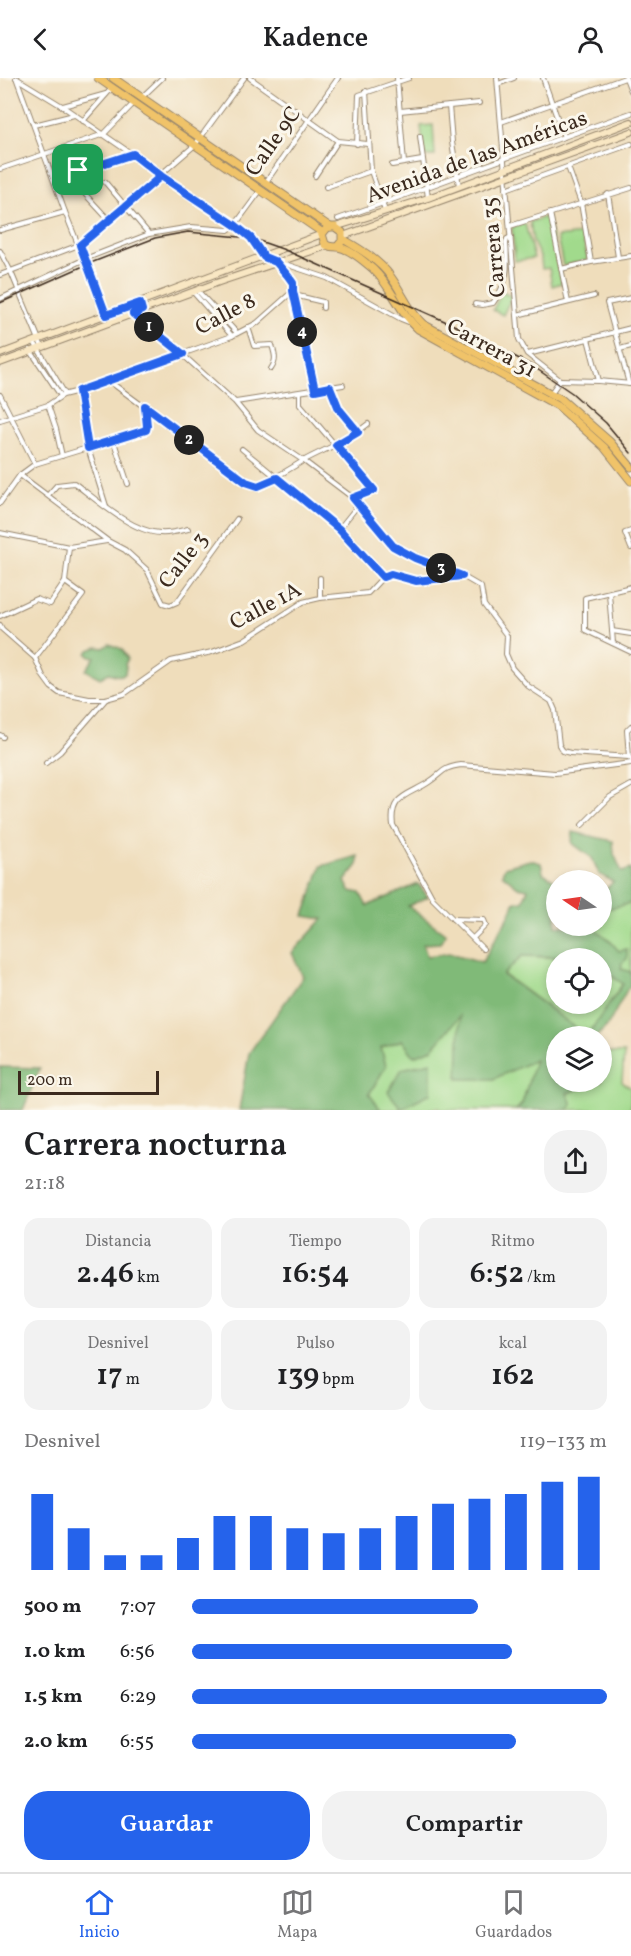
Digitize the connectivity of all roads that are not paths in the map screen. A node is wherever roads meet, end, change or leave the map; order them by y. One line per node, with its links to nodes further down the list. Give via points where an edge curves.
1 (98, 78): 15 (highway)
2 (113, 78): 18 (highway)
3 (162, 78): 18 (street)
4 (244, 78): 37 (street)
5 (250, 78): 28 (street)
6 (338, 78): 28 (street, Calle 9C)
7 (409, 78): 13 (street)
8 (497, 78): 14 (street, Carrera 35)
9 (514, 78): 14 (street)
10 (543, 78): 21 (street)
11 (626, 78): 16 (street); 21 (street)
12 (17, 79): 22 (street); 31 (street)
13 (397, 80): 17 (street); 24 (street)
14 (498, 84): 29 (street, Carrera 35)
15 (109, 91): 19 (highway); 22 (street); 27 (street)
16 (631, 91)
17 (366, 92): 38 (street, via 359,95); 39 (street)
18 (141, 98): 37 (highway)
19 (134, 103): 33 (street); 37 (highway)
20 (479, 103): 23 (street)
21 (552, 104): 29 (street); 35 (street)
22 (62, 106): 26 (street)
23 (449, 106): 24 (street); 54 (street)
24 (400, 111): 45 (street)
25 (631, 113): 35 (street)
26 (74, 114): 27 (street); 31 (street)
27 (83, 120): 33 (street)
28 (309, 120): 36 (street); 57 (street, Calle 9C)
29 (501, 122): 43 (street, Carrera 35)
30 (631, 122): 50 (main road, Avenida de las Américas)
31 (34, 125): 42 (street)
32 (631, 132): 55 (main road, Avenida de las Américas)
33 (104, 134): 41 (street); 42 (street)
34 (420, 136): 44 (street)
35 (564, 137): 43 (street)
36 (338, 141): 38 (street); 53 (street)
37 (197, 142): 52 (street); 57 (highway); 63 (highway)
38 (357, 144): 39 (street)
39 (368, 144): 51 (street)
40 (631, 144): 47 (street)
41 (133, 154): 48 (street); 52 (street)
42 (45, 155): 49 (street); 72 (street)
43 (504, 158): 50 (street, Carrera 35); 54 (street)
44 (422, 160): 45 (street); 60 (street)
45 (405, 163): 46 (street)
46 (392, 165)
47 (568, 166): 62 (street); 70 (street)
48 (93, 167)
49 (0, 169)
50 (505, 169): 55 (street, Carrera 35); 58 (main road, Avenida de las Américas)
51 (370, 171): 59 (street); 69 (street)
52 (161, 176): 71 (street); 77 (street)
53 (315, 176)
54 (456, 177): 58 (street); 60 (street)
55 (506, 178): 62 (street, Carrera 35); 83 (main road, Avenida de las Américas)
56 (105, 182): 71 (street)
57 (265, 183): 63 (street, Calle 9C); 76 (highway)
58 (459, 186): 67 (main road, Avenida de las Américas)
59 (326, 187)
60 (426, 188): 65 (street); 67 (street)
61 (631, 188): 66 (street)
62 (506, 189): 78 (street, Carrera 35)
63 (261, 190): 77 (street, Calle 9C); 81 (highway)
64 (84, 193): 75 (street)
65 (411, 194): 68 (street); 69 (street)
66 (608, 194): 70 (street); 91 (street)
67 (428, 198): 68 (main road, Avenida de las Américas)
68 (415, 202): 73 (main road, Avenida de las Américas)
69 (383, 203): 73 (street); 76 (street)
70 (581, 203): 74 (street); 94 (street)
71 (125, 207): 75 (street); 80 (street)
72 (65, 212): 79 (street); 84 (street)
73 (386, 212): 76 (main road, Avenida de las Américas)
74 (550, 213): 78 (street); 95 (street)
75 (109, 220): 84 (street)
76 (334, 224): 81 (highway); 83 (highway)
77 (235, 225): 80 (street, via 228,230 191,227); 90 (street, via 251,238)
78 (510, 225): 82 (street, Carrera 35)
79 (0, 230)
80 (149, 234): 92 (street)
81 (323, 234): 85 (highway); 88 (main road)
82 (511, 237): 105 (street, via 506,243 507,276 495,300 482,305); 110 (street, Carrera 35)
83 (343, 238): 86 (highway); 137 (highway, Carrera 31, via 380,264 423,324)
84 (80, 245): 92 (street); 96 (street)
85 (327, 246): 86 (highway); 93 (main road)
86 (337, 247): 111 (highway, Carrera 31, via 375,271)
87 (0, 252): 96 (street)
88 (273, 254): 90 (main road); 93 (street)
89 (631, 256): 91 (street)
90 (264, 257): 93 (street); 98 (main road)
91 (618, 257): 94 (street)
92 (85, 259): 99 (street); 109 (street)
93 (276, 262): 98 (main road); 100 (street, via 291,280); 111 (street, via 320,274)
94 (591, 262): 95 (street)
95 (561, 269): 104 (street)
96 (11, 272): 97 (street); 99 (street)
97 (0, 276)
98 (192, 290): 106 (main road); 115 (street); 116 (street)
99 (18, 291): 103 (street); 118 (street)
100 (293, 293): 107 (street, via 323,302); 112 (street, Calle 8); 133 (street)
101 (594, 296): 104 (street)
102 (631, 298): 114 (street, via 607,303)
103 (0, 299)
104 (568, 302): 110 (street)
105 (475, 303)
106 (141, 306): 108 (main road); 109 (main road)
107 (323, 308)
108 (133, 314): 120 (main road); 123 (street)
109 (106, 315): 118 (main road)
110 (517, 315): 124 (street, Carrera 35, via 519,339)
111 (412, 323): 136 (highway, Carrera 31)
112 (248, 327): 115 (street, Calle 8); 126 (street, via 254,346 272,345 276,357)
113 (631, 328): 114 (street)
114 (615, 332): 117 (street); 121 (street)
115 (237, 333): 116 (street, Calle 8)
116 (232, 336): 123 (street, Calle 8)
117 (588, 339): 124 (street); 129 (street)
118 (34, 342): 120 (street); 120 (street); 122 (main road)
119 (631, 346): 121 (street)
120 (37, 349): 125 (main road); 139 (street)
121 (620, 349): 130 (street)
122 (0, 354)
123 (183, 354): 128 (street, Calle 8); 140 (street)
124 (527, 354): 127 (street)
125 (0, 363)
126 (271, 369)
127 (560, 380): 129 (street); 137 (street)
128 (108, 381): 134 (street, Calle 8); 142 (street)
129 (599, 381): 130 (street)
130 (630, 384)
131 (343, 385): 132 (street)
132 (330, 387): 133 (street); 146 (street, via 339,409)
133 (315, 390): 135 (street)
134 (79, 391): 139 (street, Calle 8); 149 (street)
135 (300, 393): 140 (street); 148 (street, via 300,404)
136 (535, 393): 137 (highway); 157 (highway, Carrera 31, via 586,430)
137 (551, 393): 154 (highway, Carrera 31, via 610,441)
138 (0, 395): 143 (street)
139 (63, 395): 141 (street, Calle 8)
140 (236, 402): 152 (street, via 258,430)
141 (48, 405): 143 (street, Calle 8); 151 (street)
142 (145, 406): 147 (street, via 146,430); 156 (street, via 253,485)
143 (10, 415): 144 (street, Calle 8); 153 (street)
144 (0, 420)
145 (368, 424): 146 (street)
146 (358, 432): 148 (street)
147 (116, 438): 149 (street); 158 (street)
148 (336, 445): 152 (street); 160 (street, via 374,490)
149 (88, 448): 151 (street); 163 (street)
150 (242, 449): 156 (street)
151 (62, 456): 153 (street)
152 (304, 461): 156 (street); 160 (street)
153 (34, 465): 155 (street)
154 (631, 467)
155 (20, 475): 159 (street); 161 (street)
156 (277, 478): 166 (street)
157 (631, 482)
158 (128, 484)
159 (48, 495): 163 (street, via 57,485 74,483); 169 (street)
160 (353, 498): 162 (street)
161 (0, 503)
162 (359, 504): 166 (street); 172 (street, via 393,546)
163 (106, 506): 165 (street, via 120,519 161,534)
164 (237, 519): 169 (street, Calle 3, via 177,602 170,605 163,603 147,570)
165 (188, 529)
166 (339, 529): 173 (street)
167 (631, 531): 171 (street, via 625,533)
168 (0, 533): 170 (street)
169 (108, 541): 170 (street)
170 (69, 547): 175 (street)
171 (631, 548)
172 (462, 576): 173 (street, via 416,581 391,574); 188 (street, via 481,587 484,605 507,636 506,654 512,668 528,686 551,701 563,751)
173 (383, 577): 178 (street, Calle 1A, via 369,593)
174 (320, 578): 178 (street)
175 (64, 582): 179 (street, via 50,604 36,598); 185 (street, via 83,595)
176 (631, 587): 177 (street)
177 (609, 593): 181 (street); 183 (street, via 585,598 585,630)
178 (321, 598): 186 (street, Calle 1A, via 303,602 244,640 171,661 124,694)
179 (0, 616)
180 (0, 625): 185 (street)
181 (612, 631): 182 (street); 183 (street)
182 (631, 634)
183 (613, 644): 184 (street)
184 (631, 652)
185 (35, 658): 186 (street, via 43,676 59,693)
186 (106, 699): 189 (street, Calle 1A)
187 (631, 726): 188 (street, via 627,730)
188 (630, 759): 192 (street, via 555,773 446,767 428,783 404,794 394,809 393,825 433,899)
189 (46, 763)
190 (631, 785): 191 (street, via 610,796)
191 (582, 825)
192 (453, 919): 193 (street); 193 (street, via 484,920 486,925)
193 (473, 939): 194 (street)
194 (483, 949)

